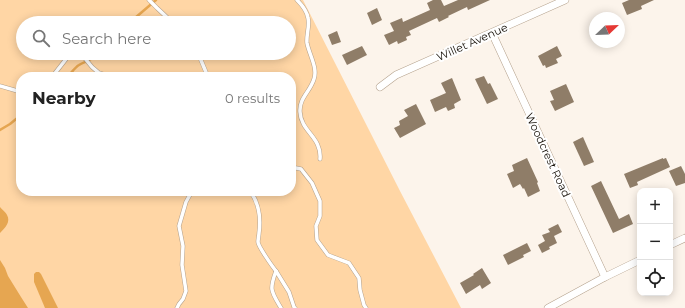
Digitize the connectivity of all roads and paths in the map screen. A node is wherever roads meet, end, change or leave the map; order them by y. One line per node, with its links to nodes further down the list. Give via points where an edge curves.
1 (150, 0): 4 (lane)
2 (297, 0): 15 (lane, via 308,18 307,42 315,77 300,102 300,113 303,124 317,142 321,152)
3 (566, 0): 5 (street, Willet Avenue)
4 (165, 16)
5 (492, 33): 13 (street, Willet Avenue, via 396,75); 23 (street, Woodcrest Road)
6 (65, 60): 9 (lane)
7 (87, 60): 10 (lane)
8 (201, 60): 11 (lane)
9 (56, 72)
10 (98, 72)
11 (206, 72)
12 (0, 86): 14 (lane)
13 (380, 87)
14 (16, 91)
15 (320, 159)
16 (296, 168): 27 (lane, via 301,169 312,183 320,201 320,216 316,226 317,240 328,255 349,263 359,278)
17 (189, 196): 24 (lane, via 178,226 183,246 182,265 186,292)
18 (254, 196): 22 (lane, via 260,219 258,241)
19 (685, 238): 20 (street)
20 (673, 244)
21 (637, 261): 23 (street)
22 (276, 271): 25 (lane, via 271,292); 26 (lane, via 290,292)
23 (605, 277): 28 (street)
24 (177, 308)
25 (281, 308)
26 (295, 308)
27 (366, 308)
28 (548, 308)

